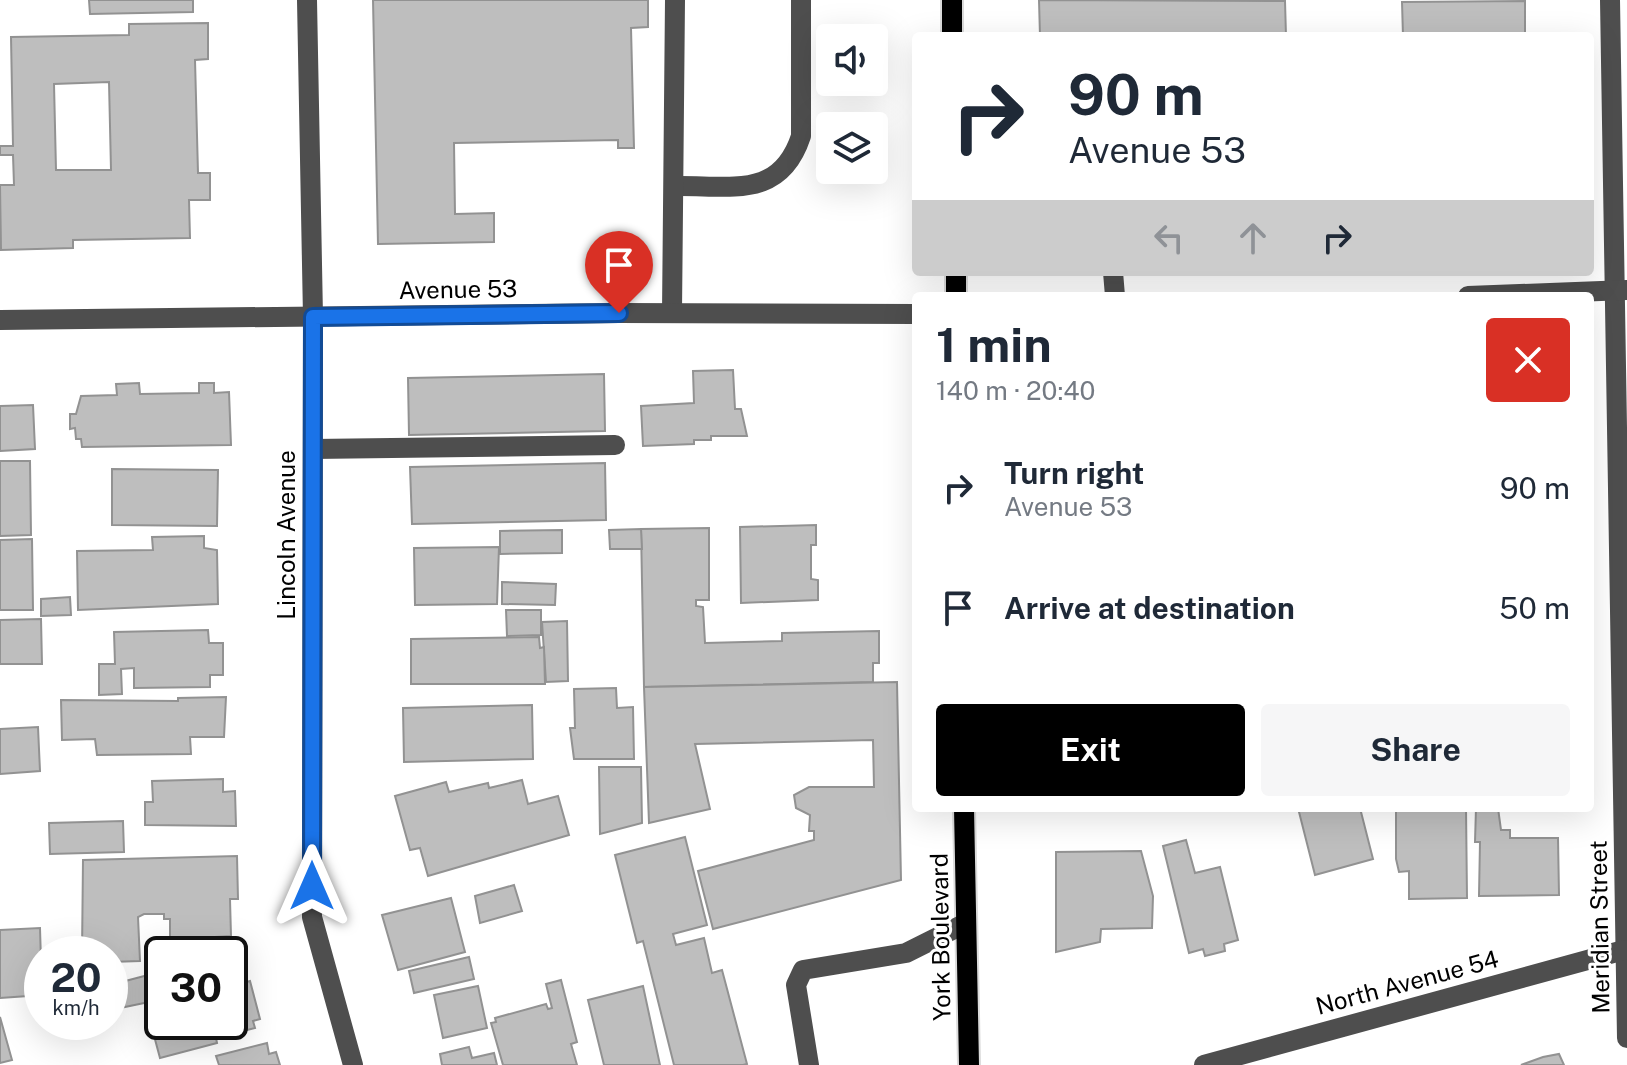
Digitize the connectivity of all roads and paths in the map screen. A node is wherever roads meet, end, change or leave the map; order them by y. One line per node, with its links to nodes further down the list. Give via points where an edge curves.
1 (307, 0): 12 (street, Lincoln Avenue)
2 (675, 0): 7 (street)
3 (801, 0): 7 (street, via 801,136 794,156 782,172 761,185)
4 (952, 0): 6 (main road)
5 (1610, 0): 8 (street, Meridian Street)
6 (952, 32)
7 (675, 186): 10 (street)
8 (1621, 290): 9 (street); 18 (street, Meridian Street)
9 (1570, 292)
10 (672, 313): 11 (street, Avenue 53); 12 (street, Avenue 53)
11 (912, 314)
12 (313, 317): 13 (street, Avenue 53); 15 (street, Lincoln Avenue)
13 (0, 320)
14 (615, 445): 15 (street)
15 (313, 449): 20 (street, Lincoln Avenue, via 312,917)
16 (964, 812): 17 (main road, York Boulevard)
17 (966, 923): 21 (street, via 906,953 803,970 796,985); 22 (main road, York Boulevard)
18 (1624, 950): 19 (street, Meridian Street); 23 (street, North Avenue 54)
19 (1627, 1038)
20 (353, 1065)
21 (809, 1065)
22 (969, 1065)
23 (1204, 1065)

